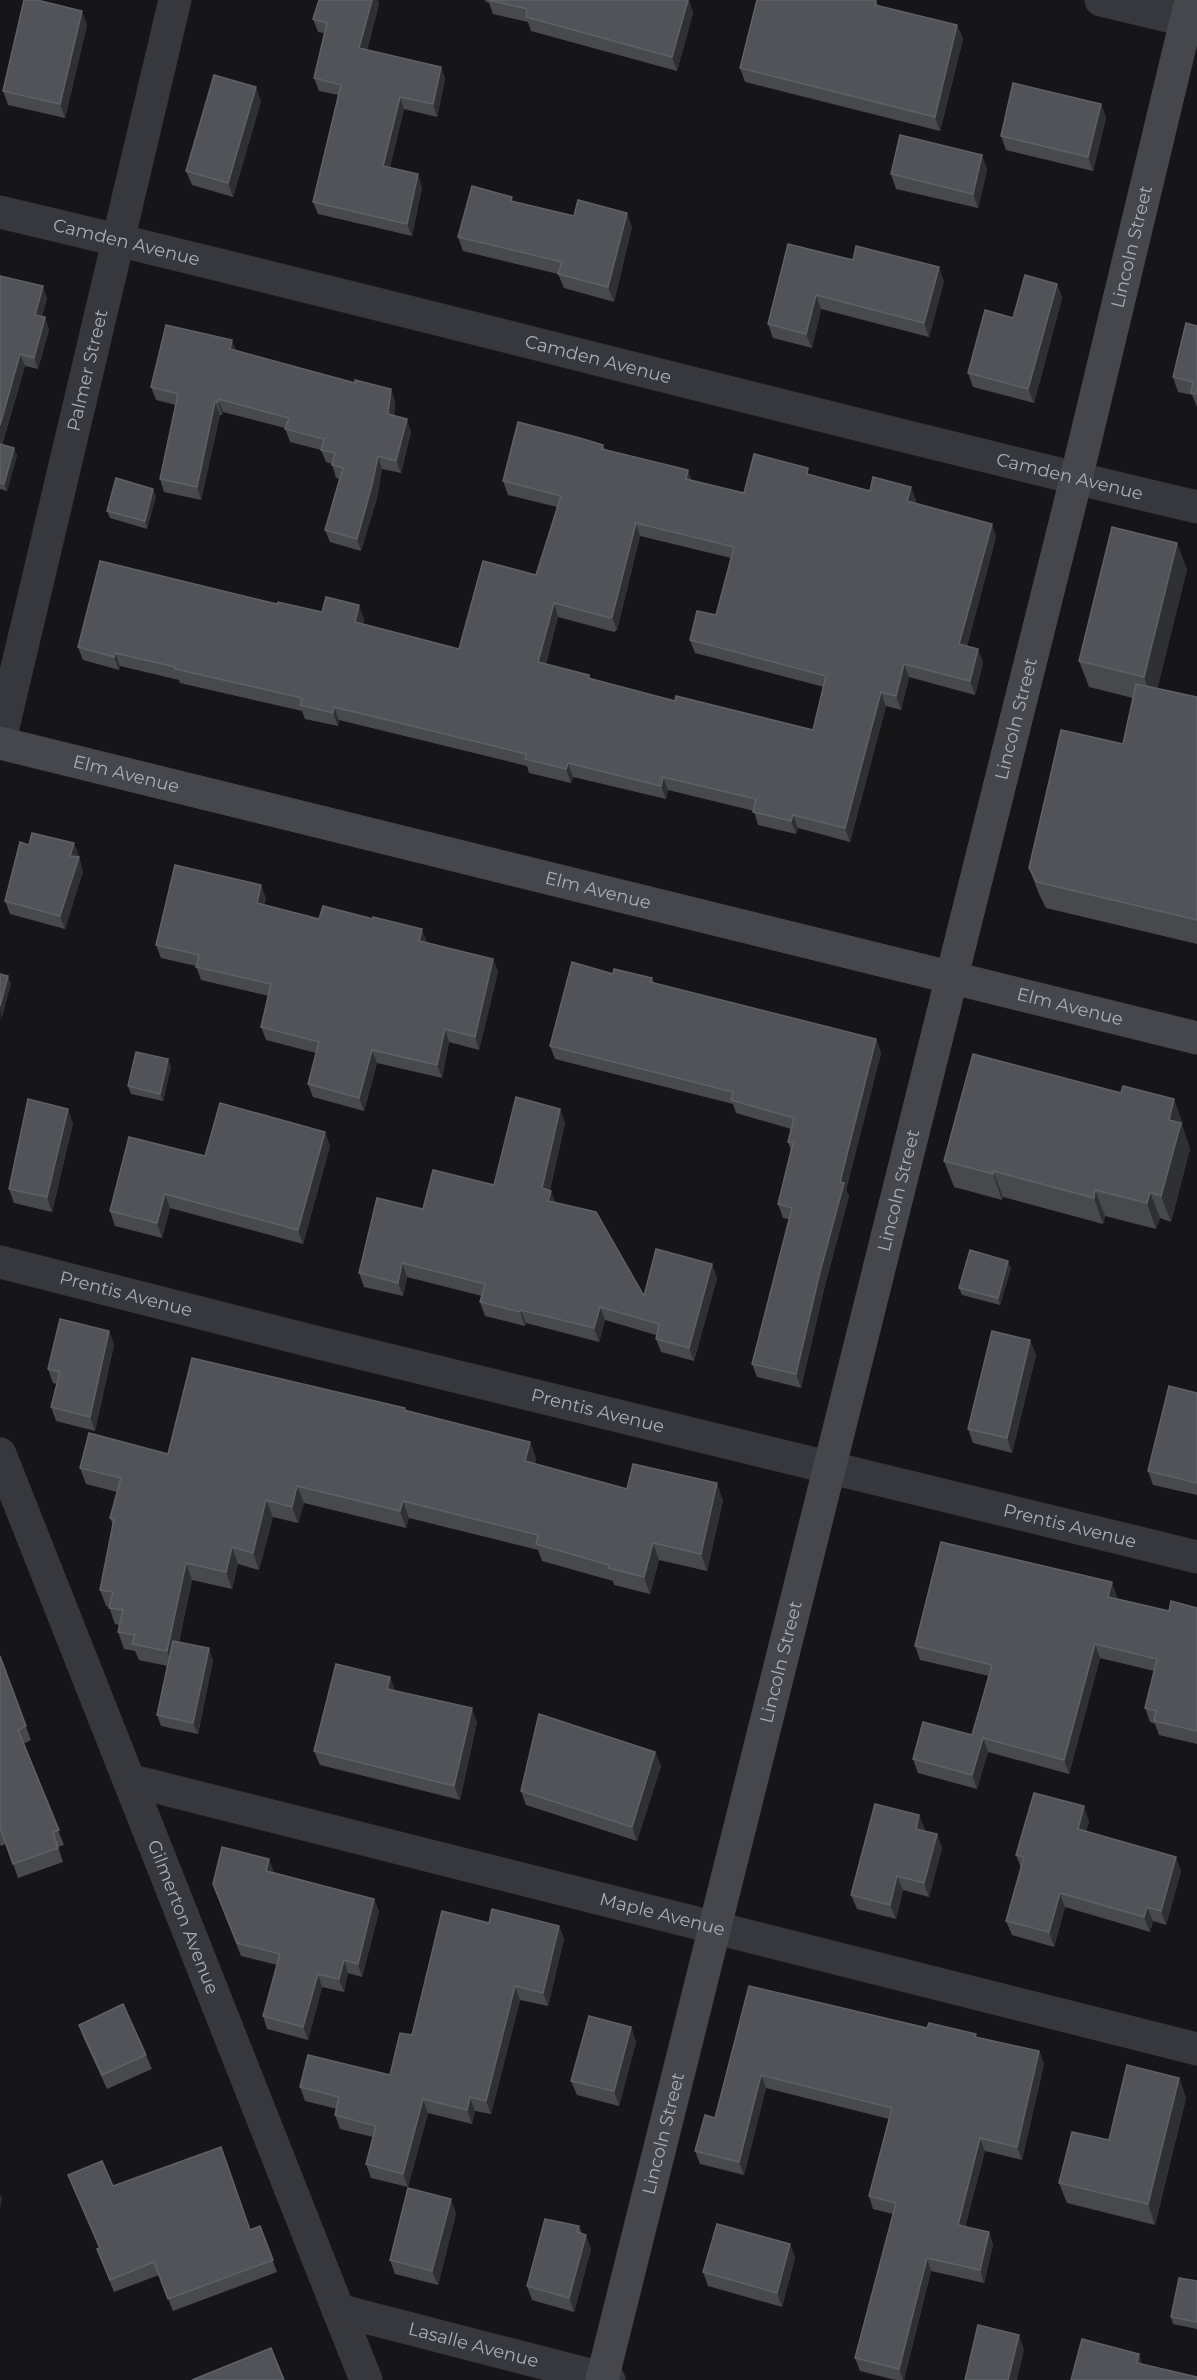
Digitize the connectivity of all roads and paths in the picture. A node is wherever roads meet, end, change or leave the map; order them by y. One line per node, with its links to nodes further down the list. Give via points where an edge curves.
1 (175, 0): 5 (street, Palmer Street)
2 (1101, 0): 3 (street)
3 (1192, 15): 6 (street, Lincoln Street)
4 (0, 212): 5 (street, Camden Avenue)
5 (118, 239): 6 (street, Camden Avenue); 8 (street, Palmer Street)
6 (1076, 479): 7 (street, Camden Avenue); 9 (street, Lincoln Street)
7 (1197, 507)
8 (0, 742): 9 (street, Elm Avenue)
9 (950, 978): 10 (street, Elm Avenue); 13 (street, Lincoln Street)
10 (1197, 1038)
11 (0, 1262): 13 (street, Prentis Avenue)
12 (0, 1454): 15 (street, Gilmerton Avenue)
13 (828, 1467): 14 (street, Prentis Avenue); 16 (street, Lincoln Street)
14 (1197, 1557)
15 (129, 1780): 16 (street, Maple Avenue); 18 (street, Gilmerton Avenue)
16 (715, 1927): 17 (street, Maple Avenue); 20 (street, Lincoln Street)
17 (1197, 2049)
18 (338, 2310): 19 (street, Gilmerton Avenue); 20 (street, Lasalle Avenue)
19 (366, 2380)
20 (605, 2380)

